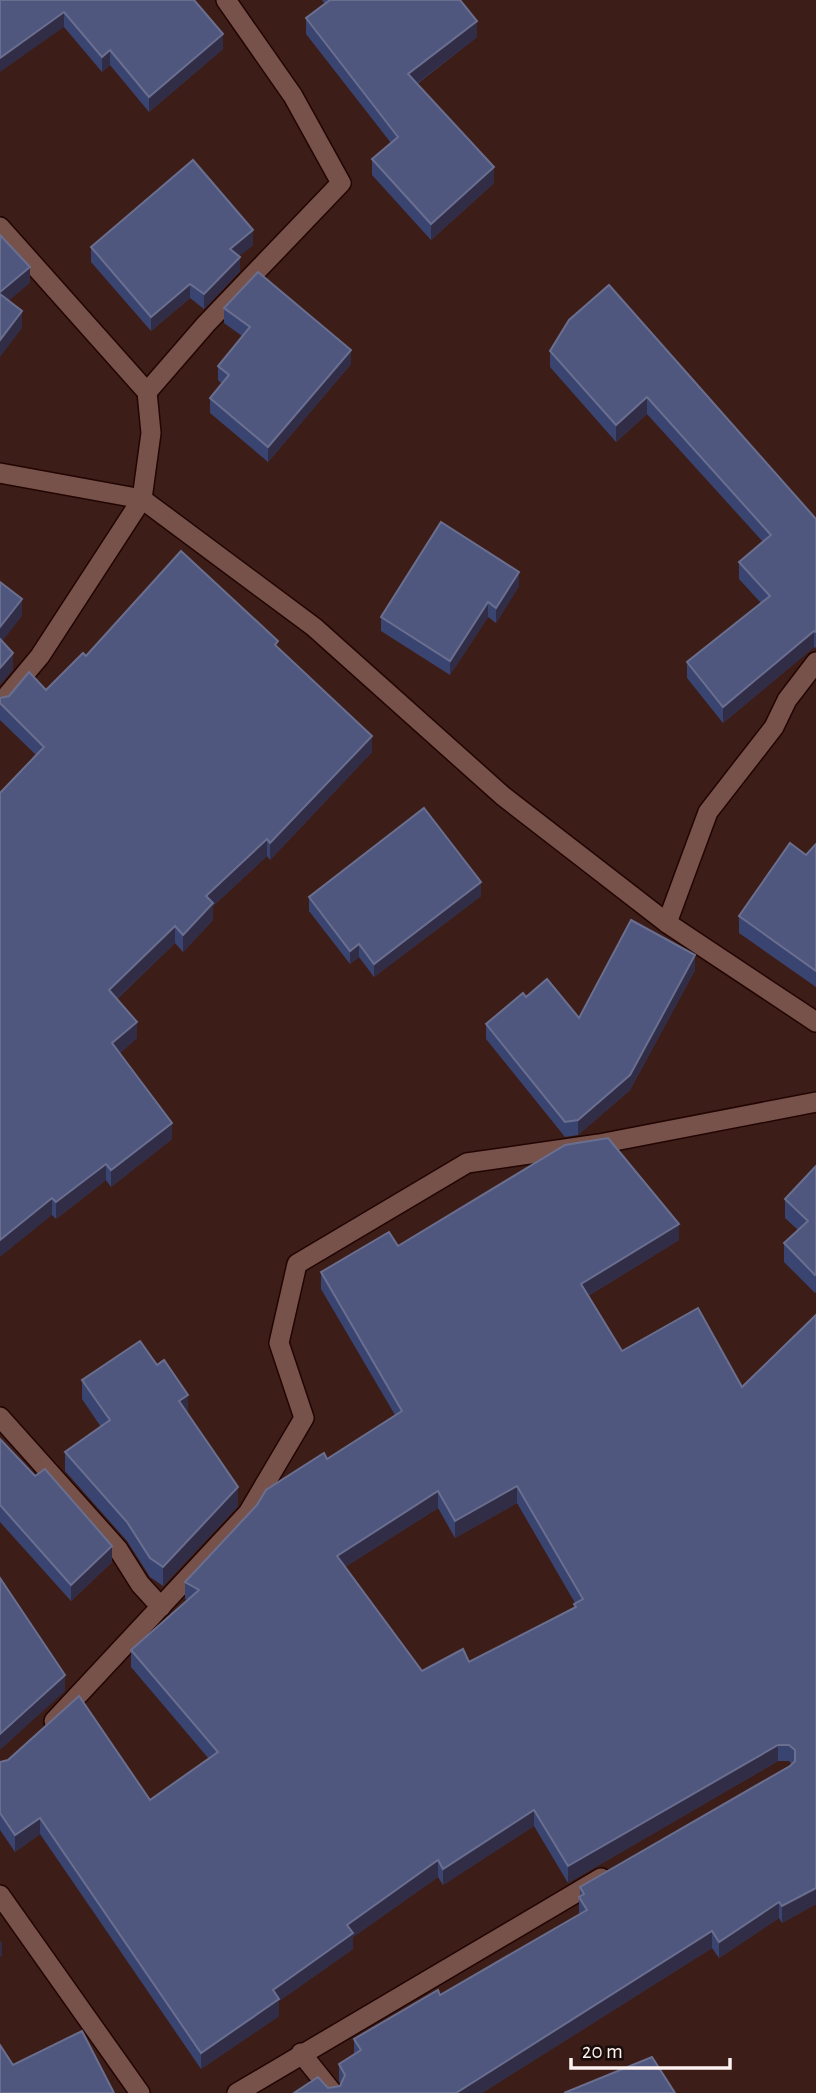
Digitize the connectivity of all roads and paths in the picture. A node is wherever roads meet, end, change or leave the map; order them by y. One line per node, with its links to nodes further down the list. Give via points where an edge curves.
1 (226, 0): 3 (street, via 293,96 341,183)
2 (0, 227): 3 (street)
3 (147, 392): 5 (street, via 151,433)
4 (0, 473): 5 (street)
5 (142, 499): 7 (street, via 40,656); 8 (street, via 314,627 503,796)
6 (816, 662): 8 (street, via 774,727 708,812)
7 (0, 704)
8 (667, 923): 9 (street)
9 (816, 1021)
10 (816, 1102): 12 (street, via 599,1144 467,1163 297,1264 279,1343 303,1418 248,1513)
11 (0, 1417): 12 (street, via 118,1549)
12 (160, 1607): 13 (street)
13 (40, 1732)
14 (620, 1867): 16 (street)
15 (0, 1895): 17 (street)
16 (301, 2053): 18 (street); 19 (street)
17 (140, 2093)
18 (237, 2093)
19 (333, 2093)

